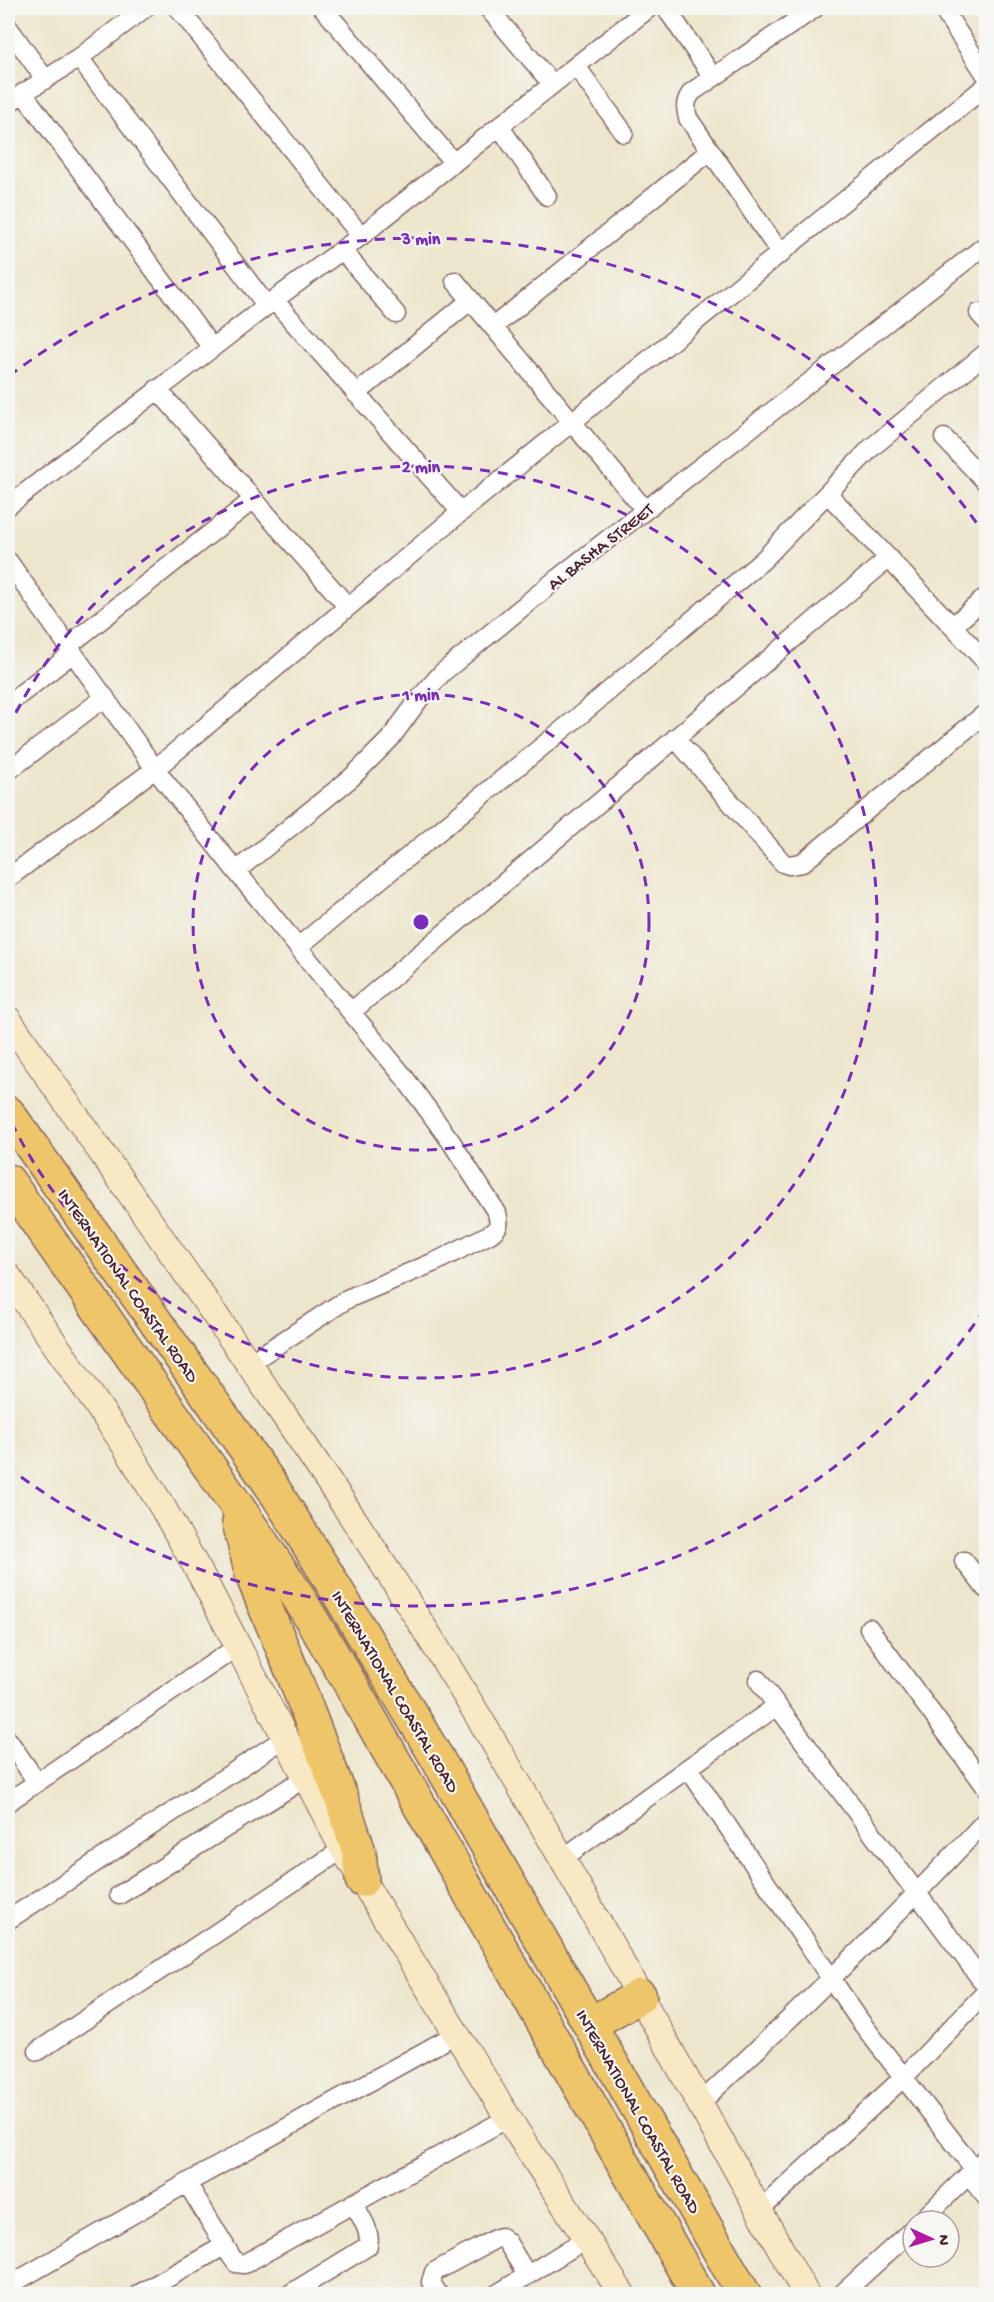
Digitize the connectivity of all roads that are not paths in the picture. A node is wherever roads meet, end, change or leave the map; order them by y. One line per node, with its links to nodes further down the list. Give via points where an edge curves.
1 (145, 8): 10 (street)
2 (178, 8): 24 (street)
3 (323, 8): 22 (street)
4 (488, 8): 15 (street)
5 (649, 8): 11 (street)
6 (666, 8): 13 (street)
7 (815, 8): 13 (street)
8 (942, 8): 12 (street)
9 (8, 27): 14 (street)
10 (79, 58): 14 (street); 30 (street)
11 (576, 66): 15 (street); 20 (street)
12 (987, 75)
13 (713, 77): 21 (street, via 692,92 685,109)
14 (45, 79): 17 (street)
15 (552, 84): 19 (street)
16 (987, 86): 27 (street)
17 (24, 93): 18 (street); 33 (street)
18 (8, 103)
19 (500, 127): 22 (street); 23 (street)
20 (624, 133)
21 (710, 151): 27 (street); 32 (street)
22 (454, 163): 24 (street)
23 (547, 196)
24 (361, 236): 26 (street)
25 (987, 245): 43 (street, AL BASHA STREET)
26 (342, 250): 30 (street); 31 (street)
27 (781, 254): 37 (street)
28 (455, 281): 29 (street)
29 (471, 300): 32 (street); 36 (street)
30 (270, 303): 33 (street); 36 (street)
31 (396, 314)
32 (493, 327): 37 (street)
33 (212, 348): 35 (street)
34 (987, 353): 40 (street, via 871,448)
35 (157, 389): 41 (street); 42 (street)
36 (356, 394): 44 (street)
37 (572, 421): 43 (street); 44 (street)
38 (944, 438): 39 (street)
39 (987, 482)
40 (828, 494): 45 (street); 60 (street, via 763,560)
41 (254, 499): 48 (street); 50 (street)
42 (8, 506)
43 (645, 510): 58 (street, AL BASHA STREET, via 442,673 377,753 351,778)
44 (460, 512): 48 (street)
45 (889, 558): 49 (street); 55 (street)
46 (8, 561): 50 (street)
47 (987, 597): 49 (street)
48 (348, 607): 56 (street)
49 (953, 626): 51 (street)
50 (71, 650): 52 (street); 53 (street)
51 (987, 662)
52 (105, 698): 56 (street); 57 (street)
53 (8, 704)
54 (987, 713): 55 (street, via 795,865 783,863)
55 (675, 738): 61 (street)
56 (155, 769): 58 (street); 59 (street)
57 (8, 771)
58 (236, 871): 60 (street)
59 (8, 878)
60 (298, 947): 61 (street)
61 (351, 1012): 66 (street, via 452,1143 500,1222 497,1229 465,1248 347,1299)
62 (8, 1019): 66 (street)
63 (8, 1113): 92 (highway, INTERNATIONAL COASTAL ROAD, via 271,1485 420,1728)
64 (8, 1181): 67 (highway, INTERNATIONAL COASTAL ROAD)
65 (8, 1276): 71 (street, via 122,1441 202,1576)
66 (248, 1364): 83 (street, via 432,1641)
67 (237, 1506): 84 (highway, via 252,1575 342,1800 359,1852); 114 (highway, INTERNATIONAL COASTAL ROAD, via 351,1685)
68 (964, 1561): 69 (street)
69 (987, 1589)
70 (869, 1628): 79 (street)
71 (237, 1647): 74 (street); 78 (street)
72 (758, 1680): 73 (street)
73 (777, 1706): 76 (street); 85 (street)
74 (285, 1738): 77 (street); 87 (street)
75 (8, 1740): 78 (street)
76 (688, 1768): 83 (street); 88 (street)
77 (305, 1778): 82 (street); 86 (street)
78 (37, 1782): 80 (street)
79 (987, 1787)
80 (8, 1802)
81 (987, 1820): 85 (street)
82 (343, 1849): 84 (street); 94 (street)
83 (562, 1859): 91 (street)
84 (362, 1880): 93 (street)
85 (918, 1894): 88 (street); 89 (street)
86 (119, 1895)
87 (8, 1920)
88 (831, 1980): 95 (street); 96 (street)
89 (987, 1986)
90 (987, 1992): 95 (street)
91 (640, 1996): 92 (highway); 96 (street)
92 (590, 2024): 115 (highway, INTERNATIONAL COASTAL ROAD)
93 (456, 2034): 97 (street); 99 (street)
94 (38, 2051)
95 (904, 2077): 98 (street); 103 (street)
96 (699, 2104): 103 (street)
97 (508, 2118): 101 (street); 104 (street)
98 (977, 2168): 100 (street); 102 (street)
99 (187, 2183): 106 (street); 108 (street)
100 (987, 2197)
101 (353, 2203): 106 (street, via 250,2262 236,2263); 110 (street, via 368,2230 368,2246)
102 (934, 2209)
103 (759, 2211): 116 (street)
104 (586, 2239): 107 (street); 113 (street)
105 (901, 2240): 117 (street)
106 (224, 2246): 109 (street)
107 (527, 2275): 111 (street, via 501,2237 434,2272 431,2282); 112 (street)
108 (8, 2286)
109 (139, 2295)
110 (290, 2295)
111 (438, 2295)
112 (497, 2295)
113 (622, 2295)
114 (698, 2295)
115 (744, 2295)
116 (806, 2295)
117 (842, 2295)

